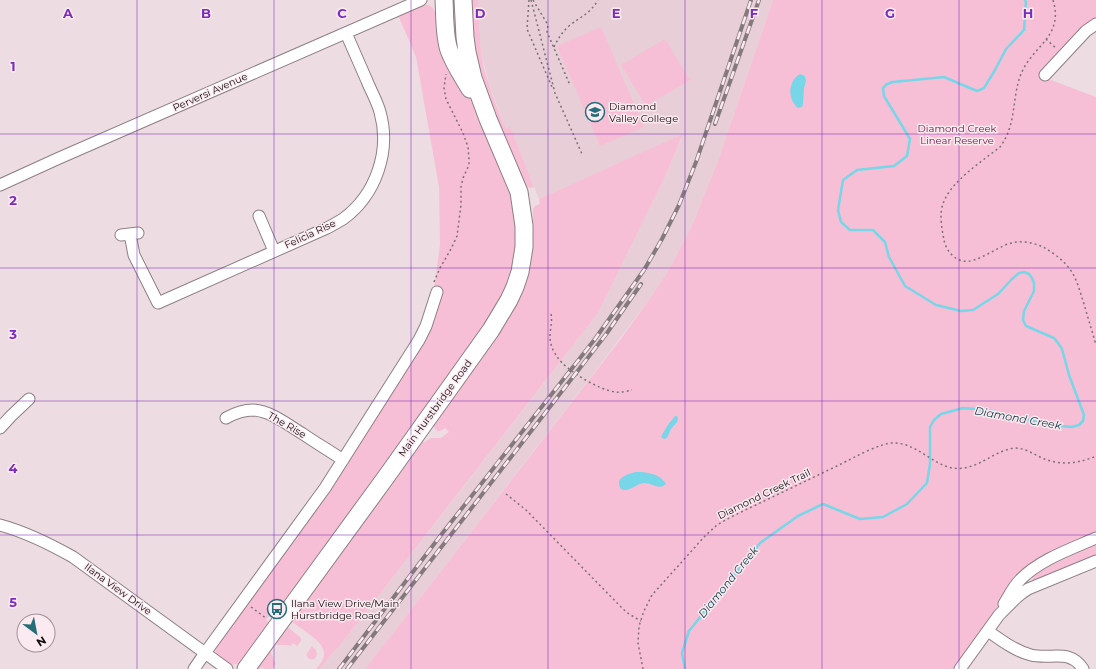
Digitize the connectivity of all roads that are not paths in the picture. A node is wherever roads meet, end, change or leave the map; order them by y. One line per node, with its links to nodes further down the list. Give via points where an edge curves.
1 (421, 0): 5 (street, Perversi Avenue)
2 (444, 0): 7 (main road, Main Hurstbridge Road, via 449,49)
3 (463, 0): 7 (main road, Main Hurstbridge Road, via 467,52 473,78)
4 (1096, 24): 6 (street, via 1086,31)
5 (346, 33): 8 (street, Perversi Avenue); 11 (street, Felicia Rise, via 380,112 384,143 381,163 367,194 344,218 328,228)
6 (1045, 75)
7 (488, 119): 27 (main road, Main Hurstbridge Road, via 519,192 523,215 524,247 516,286 501,316)
8 (0, 185)
9 (259, 216): 11 (street)
10 (130, 234): 11 (street, Felicia Rise, via 134,255 158,303)
11 (274, 251)
12 (435, 288): 16 (street, via 426,326 419,340)
13 (29, 399): 15 (street)
14 (226, 418): 16 (street, The Rise, via 246,410 265,412)
15 (0, 428)
16 (343, 460): 24 (street)
17 (0, 525): 24 (street, Ilana View Drive, via 37,538 73,557)
18 (1096, 538): 20 (street, via 1043,562)
19 (1096, 561): 21 (street)
20 (1030, 571): 21 (street, via 1029,578); 22 (street, via 1012,591)
21 (1038, 585): 22 (street, via 1022,592)
22 (999, 616): 23 (street)
23 (988, 631): 28 (street); 29 (street, via 1022,652 1043,657 1070,657)
24 (205, 653): 25 (street); 26 (street, Ilana View Drive)
25 (194, 669)
26 (227, 669)
27 (246, 669)
28 (960, 669)
29 (1083, 669)

